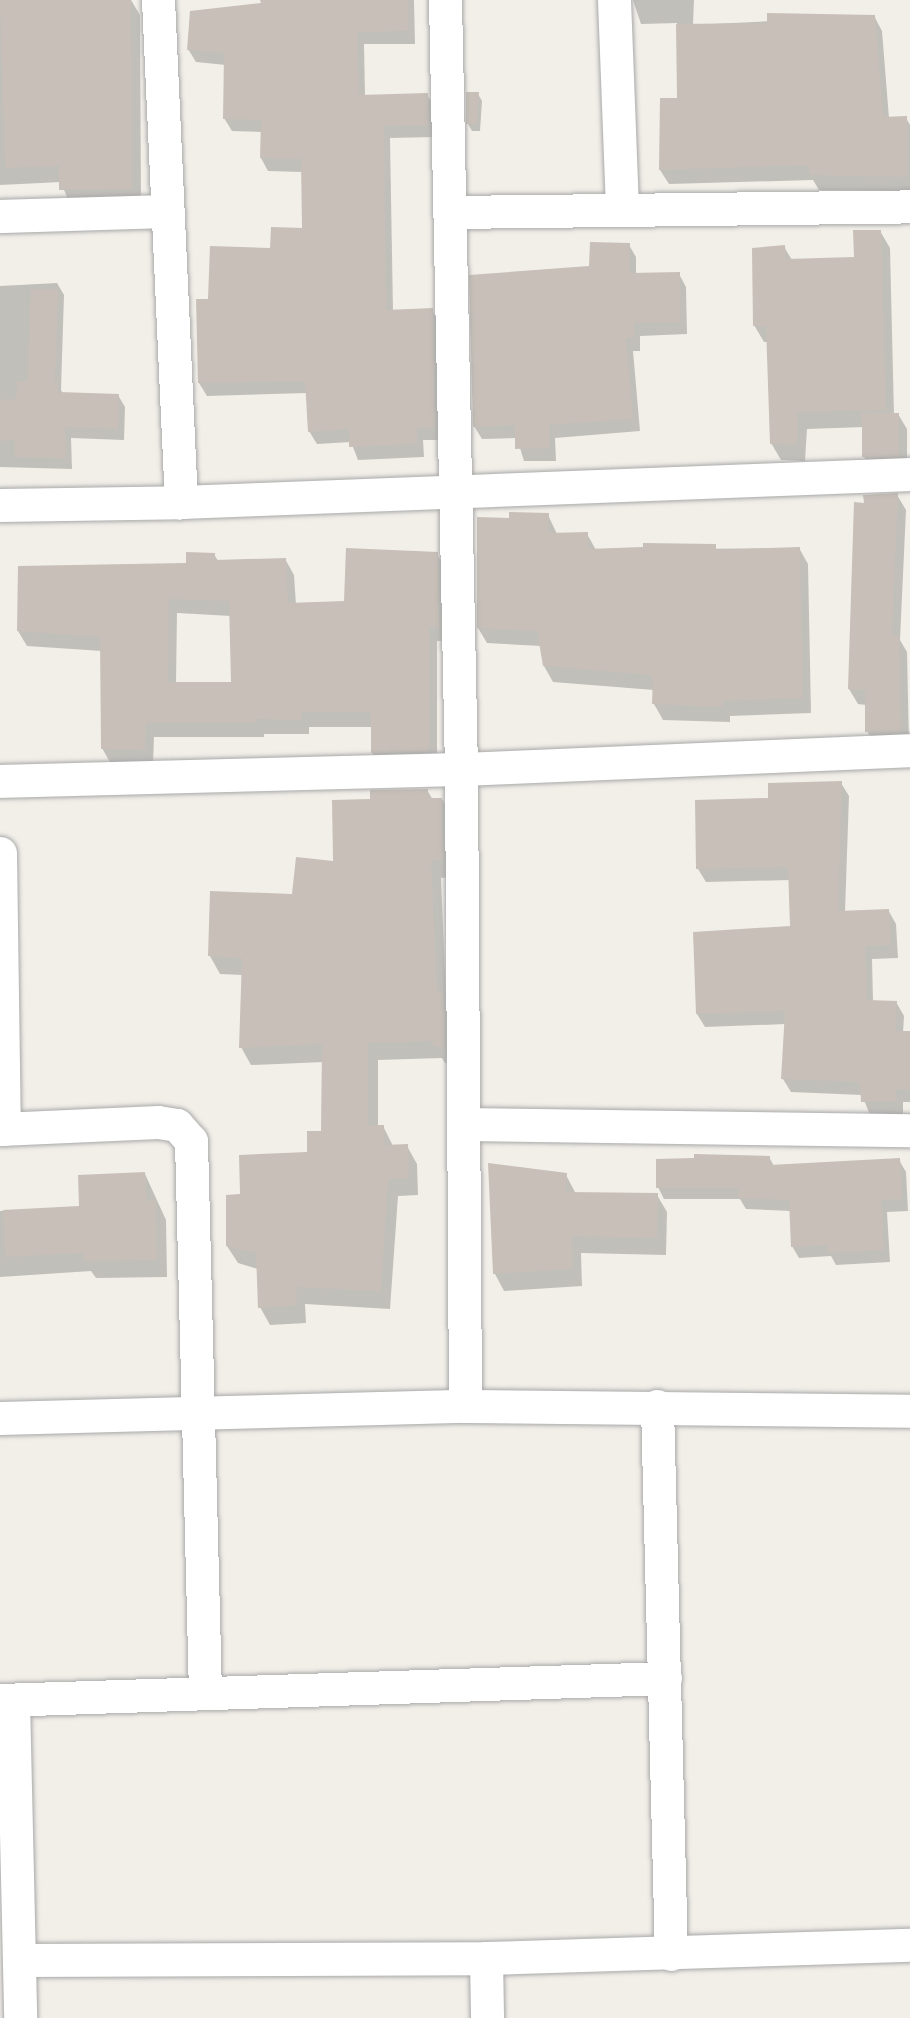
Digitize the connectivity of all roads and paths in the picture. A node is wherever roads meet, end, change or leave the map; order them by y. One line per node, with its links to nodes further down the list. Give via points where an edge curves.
1 (158, 0): 6 (street)
2 (445, 0): 7 (street)
3 (614, 0): 5 (street)
4 (910, 206): 5 (street)
5 (622, 208): 7 (street)
6 (167, 211): 8 (street); 11 (street)
7 (451, 212): 10 (street)
8 (0, 216)
9 (910, 474): 10 (street)
10 (457, 491): 11 (street); 14 (street)
11 (181, 502): 12 (street)
12 (0, 505)
13 (910, 750): 14 (street)
14 (461, 769): 15 (street); 17 (street)
15 (0, 781)
16 (0, 853): 18 (street)
17 (463, 1124): 19 (street); 20 (street)
18 (2, 1129): 22 (street, via 158,1122 177,1125 191,1141)
19 (910, 1130)
20 (465, 1406): 21 (street); 22 (street)
21 (657, 1406): 23 (street); 25 (street)
22 (199, 1410): 24 (street); 26 (street)
23 (910, 1411)
24 (0, 1418)
25 (665, 1678): 26 (street); 29 (street)
26 (205, 1693): 27 (street)
27 (7, 1700): 31 (street)
28 (910, 1945): 29 (street)
29 (671, 1954): 30 (street)
30 (486, 1958): 31 (street); 33 (street)
31 (19, 1960): 32 (street)
32 (20, 2018)
33 (487, 2018)

